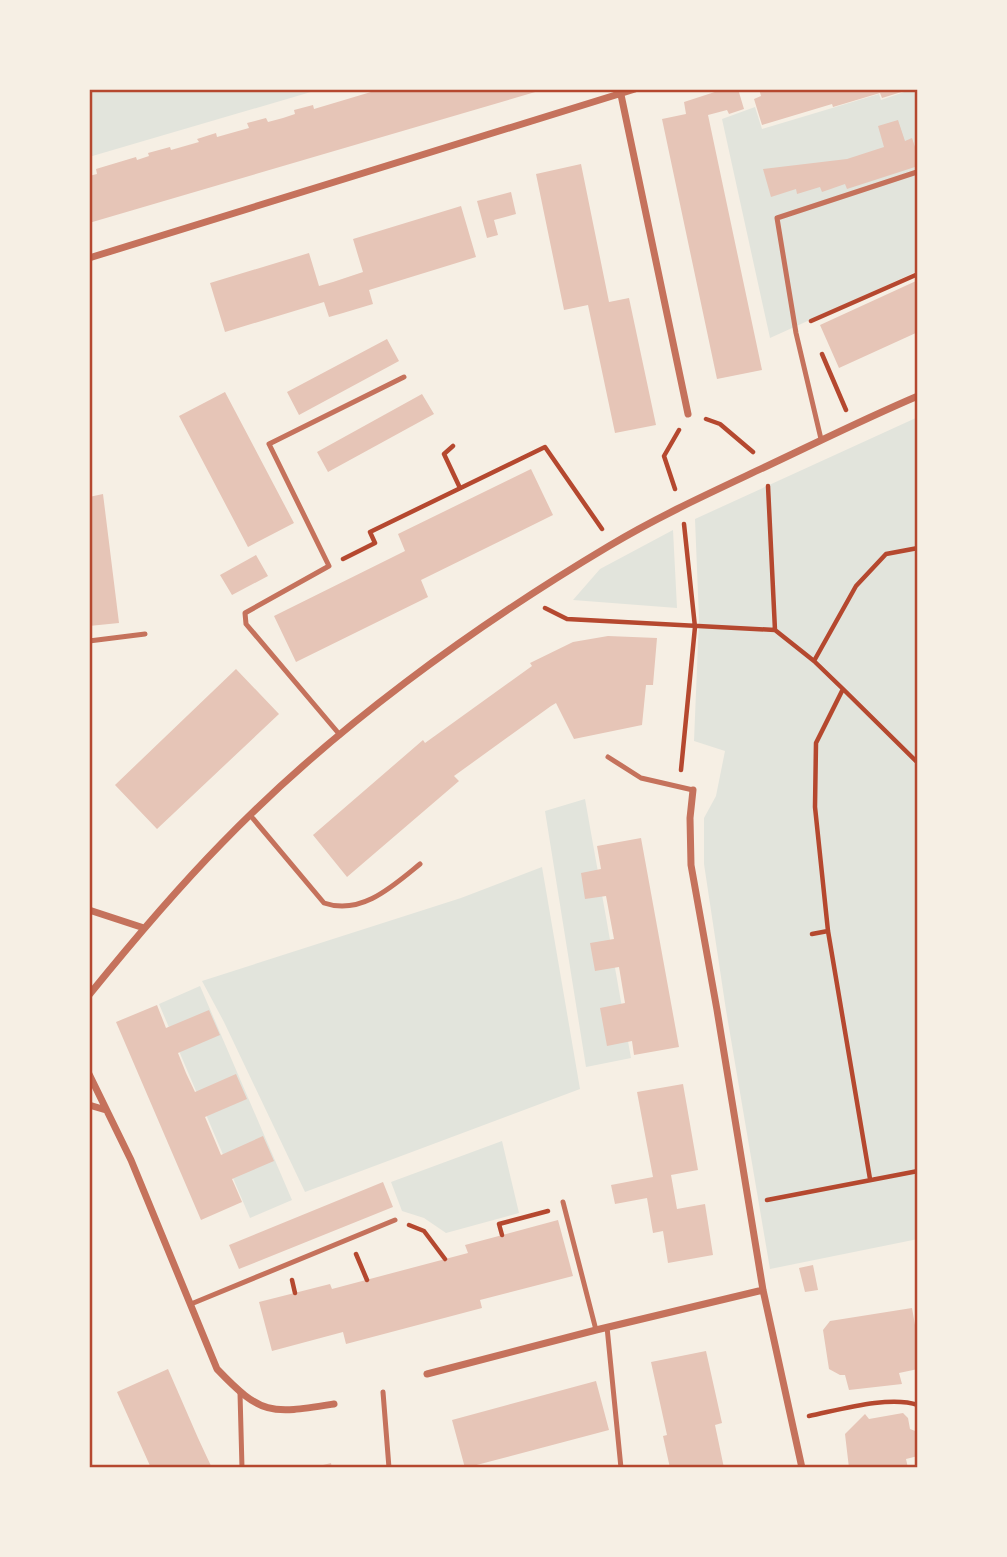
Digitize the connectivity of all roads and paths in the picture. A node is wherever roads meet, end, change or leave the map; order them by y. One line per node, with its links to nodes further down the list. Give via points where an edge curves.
1 (635, 89): 2 (street)
2 (621, 91): 4 (street); 10 (street)
3 (918, 172): 12 (lane, via 777,218 796,333)
4 (89, 258)
5 (918, 274): 6 (path)
6 (808, 323)
7 (819, 348): 11 (path)
8 (404, 377): 19 (lane, via 269,444)
9 (918, 396): 11 (street)
10 (688, 414): 14 (path, via 720,424); 16 (path, via 664,456)
11 (852, 424): 12 (street)
12 (821, 439): 14 (street)
13 (453, 446): 15 (path, via 444,454)
14 (768, 466): 16 (street); 22 (path)
15 (460, 488): 17 (path, via 545,447); 19 (path, via 370,532 375,543)
16 (681, 506): 17 (street); 21 (path)
17 (611, 545): 20 (street)
18 (918, 548): 25 (path, via 886,554 856,586)
19 (329, 566): 27 (lane, via 245,613 246,624)
20 (526, 598): 21 (path, via 567,619); 27 (street, via 407,681)
21 (695, 627): 22 (path); 30 (path)
22 (775, 630): 25 (path)
23 (145, 634): 24 (lane)
24 (89, 641)
25 (814, 661): 26 (path)
26 (843, 689): 29 (path); 36 (path, via 816,743 815,807)
27 (340, 735): 32 (street)
28 (608, 757): 30 (lane, via 640,778)
29 (918, 763)
30 (678, 788): 31 (lane)
31 (693, 790): 44 (street, via 691,865)
32 (250, 815): 33 (lane, via 324,904 337,908 383,894); 35 (street)
33 (420, 864)
34 (89, 910): 35 (street)
35 (144, 928): 38 (street)
36 (828, 931): 37 (path); 43 (path)
37 (811, 934)
38 (89, 995)
39 (89, 1074): 41 (street)
40 (89, 1105): 41 (street)
41 (106, 1110): 52 (street)
42 (918, 1171): 43 (path)
43 (870, 1179): 44 (path)
44 (749, 1203): 51 (street)
45 (564, 1205): 47 (path, via 499,1224); 54 (lane)
46 (395, 1220): 48 (lane); 49 (path, via 424,1231)
47 (502, 1236)
48 (349, 1237): 50 (path); 52 (lane)
49 (445, 1259)
50 (367, 1280)
51 (763, 1290): 53 (street); 60 (street)
52 (191, 1304): 57 (street, via 217,1368)
53 (607, 1327): 54 (street); 63 (lane)
54 (596, 1329): 55 (street)
55 (427, 1374)
56 (383, 1392): 62 (lane)
57 (240, 1394): 58 (street, via 273,1410); 61 (lane)
58 (334, 1404)
59 (918, 1405): 60 (path, via 906,1401 850,1407)
60 (791, 1420): 64 (street)
61 (242, 1468)
62 (389, 1468)
63 (621, 1468)
64 (802, 1468)

